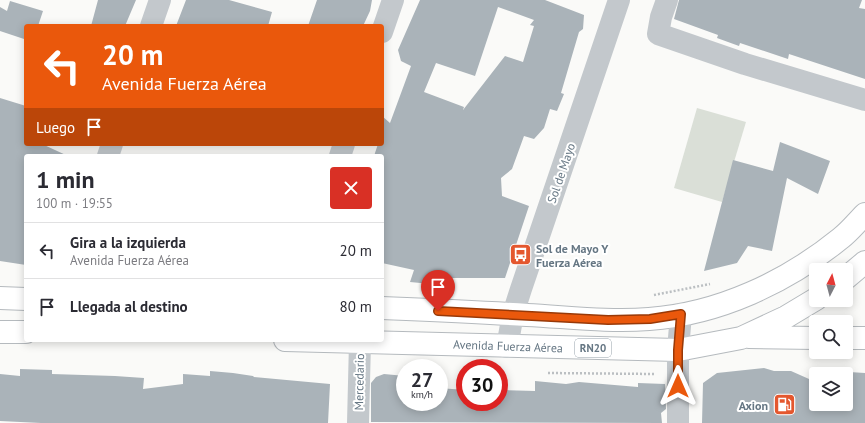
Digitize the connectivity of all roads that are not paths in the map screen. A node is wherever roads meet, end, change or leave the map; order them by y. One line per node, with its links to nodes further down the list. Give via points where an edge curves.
1 (160, 0): 5 (street)
2 (393, 0): 6 (street)
3 (619, 0): 15 (street, Sol de Mayo)
4 (659, 6): 7 (street, via 658,34 745,64)
5 (152, 24)
6 (384, 26)
7 (865, 100)
8 (865, 214): 16 (main road, via 842,237 774,284 714,306)
9 (865, 262): 10 (main road)
10 (853, 272)
11 (0, 298): 12 (main road)
12 (24, 298)
13 (809, 303): 19 (main road, Avenida Fuerza Aérea / RN20, via 786,318)
14 (384, 308): 15 (main road)
15 (513, 314): 16 (main road, via 608,320 650,319); 24 (street, Sol de Mayo)
16 (681, 314): 25 (street)
17 (0, 332): 18 (main road)
18 (24, 332)
19 (742, 338): 20 (main road); 25 (main road, Avenida Fuerza Aérea / RN20)
20 (809, 338)
21 (853, 338): 22 (main road)
22 (865, 338)
23 (360, 342): 24 (main road, Avenida Fuerza Aérea / RN20); 26 (street, Mercedario)
24 (507, 347): 25 (main road, Avenida Fuerza Aérea / RN20)
25 (678, 350): 27 (street)
26 (358, 423)
27 (678, 423)

